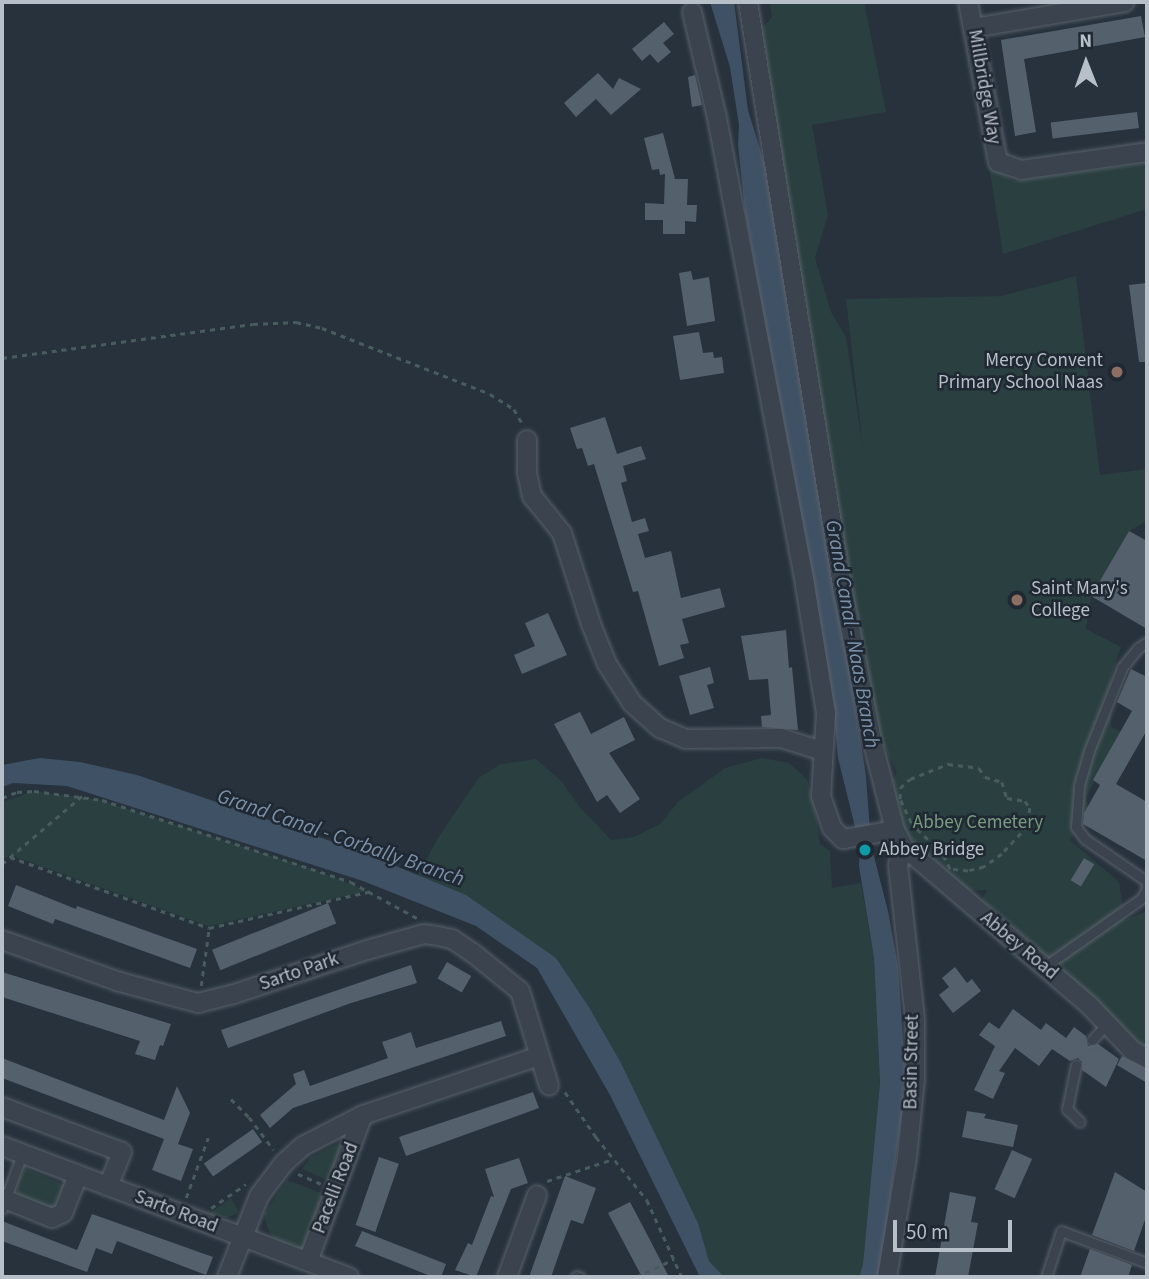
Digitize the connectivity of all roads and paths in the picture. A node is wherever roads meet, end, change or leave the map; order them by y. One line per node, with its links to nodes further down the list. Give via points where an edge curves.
1 (748, 2): 12 (street, Abbey Road, via 843,591)
2 (968, 2): 6 (street, Millbridge Way)
3 (1125, 2): 4 (street)
4 (1086, 5): 6 (street)
5 (692, 12): 11 (street, via 717,118 805,584 826,713)
6 (973, 28): 7 (street, Millbridge Way, via 998,162 1021,170)
7 (1147, 152)
8 (2, 358): 9 (path, via 296,322 490,394 513,409)
9 (527, 440): 11 (street, via 532,496 562,533 603,654 632,703 660,728 686,740 781,738)
10 (1147, 642): 19 (lane, via 1122,668 1089,751 1079,787 1076,827 1085,839 1146,881)
11 (822, 751): 15 (street, via 821,796 832,828 843,839)
12 (891, 784): 12 (path, via 942,765 974,767 985,777 1002,782 1007,798 1025,801 1031,816 1028,826 1002,854 984,866 968,871 950,869 905,814); 15 (street, Abbey Road)
13 (83, 795): 14 (path, via 34,790); 17 (path); 20 (path)
14 (2, 798)
15 (889, 831): 16 (street, Abbey Road)
16 (904, 847): 24 (street, Abbey Road); 54 (street, Basin Street, via 898,864 915,1019 915,1080)
17 (10, 856): 18 (path); 22 (path)
18 (2, 864)
19 (1147, 887): 24 (lane, via 1142,898)
20 (372, 891): 21 (path); 22 (path)
21 (424, 922)
22 (209, 928): 25 (path)
23 (2, 940): 25 (street, Sarto Park, via 120,982)
24 (1044, 967): 26 (street, Abbey Road)
25 (198, 1003): 28 (street, Sarto Park, via 424,934 438,936 473,953 520,991)
26 (1107, 1024): 27 (lane); 29 (street, Abbey Road, via 1133,1051)
27 (1092, 1040)
28 (539, 1056): 31 (street, Sarto Park); 33 (street)
29 (1147, 1058)
30 (1076, 1065): 34 (lane, via 1067,1109)
31 (554, 1084): 38 (path)
32 (2, 1107): 41 (street, via 122,1152)
33 (363, 1115): 45 (street, via 303,1146 284,1163 259,1196); 47 (street, Pacelli Road)
34 (1080, 1122)
35 (208, 1138): 44 (path)
36 (2, 1146): 37 (street, Sarto Road)
37 (22, 1154): 39 (street, Sarto Road); 43 (lane)
38 (613, 1159): 42 (path, via 546,1181); 46 (path, via 647,1200)
39 (78, 1175): 41 (street, Sarto Road); 43 (street, via 63,1213 51,1218)
40 (249, 1182): 44 (path)
41 (108, 1186): 44 (street, Sarto Road)
42 (537, 1195): 51 (street)
43 (3, 1202)
44 (187, 1217): 45 (street, Sarto Road)
45 (241, 1237): 47 (street, Sarto Road); 49 (street)
46 (674, 1259): 52 (path); 53 (path)
47 (308, 1261): 50 (street, Sarto Road)
48 (1147, 1263): 55 (lane, via 1060,1231)
49 (227, 1277)
50 (349, 1277)
51 (507, 1277)
52 (636, 1277)
53 (682, 1277)
54 (887, 1277)
55 (1046, 1277)

